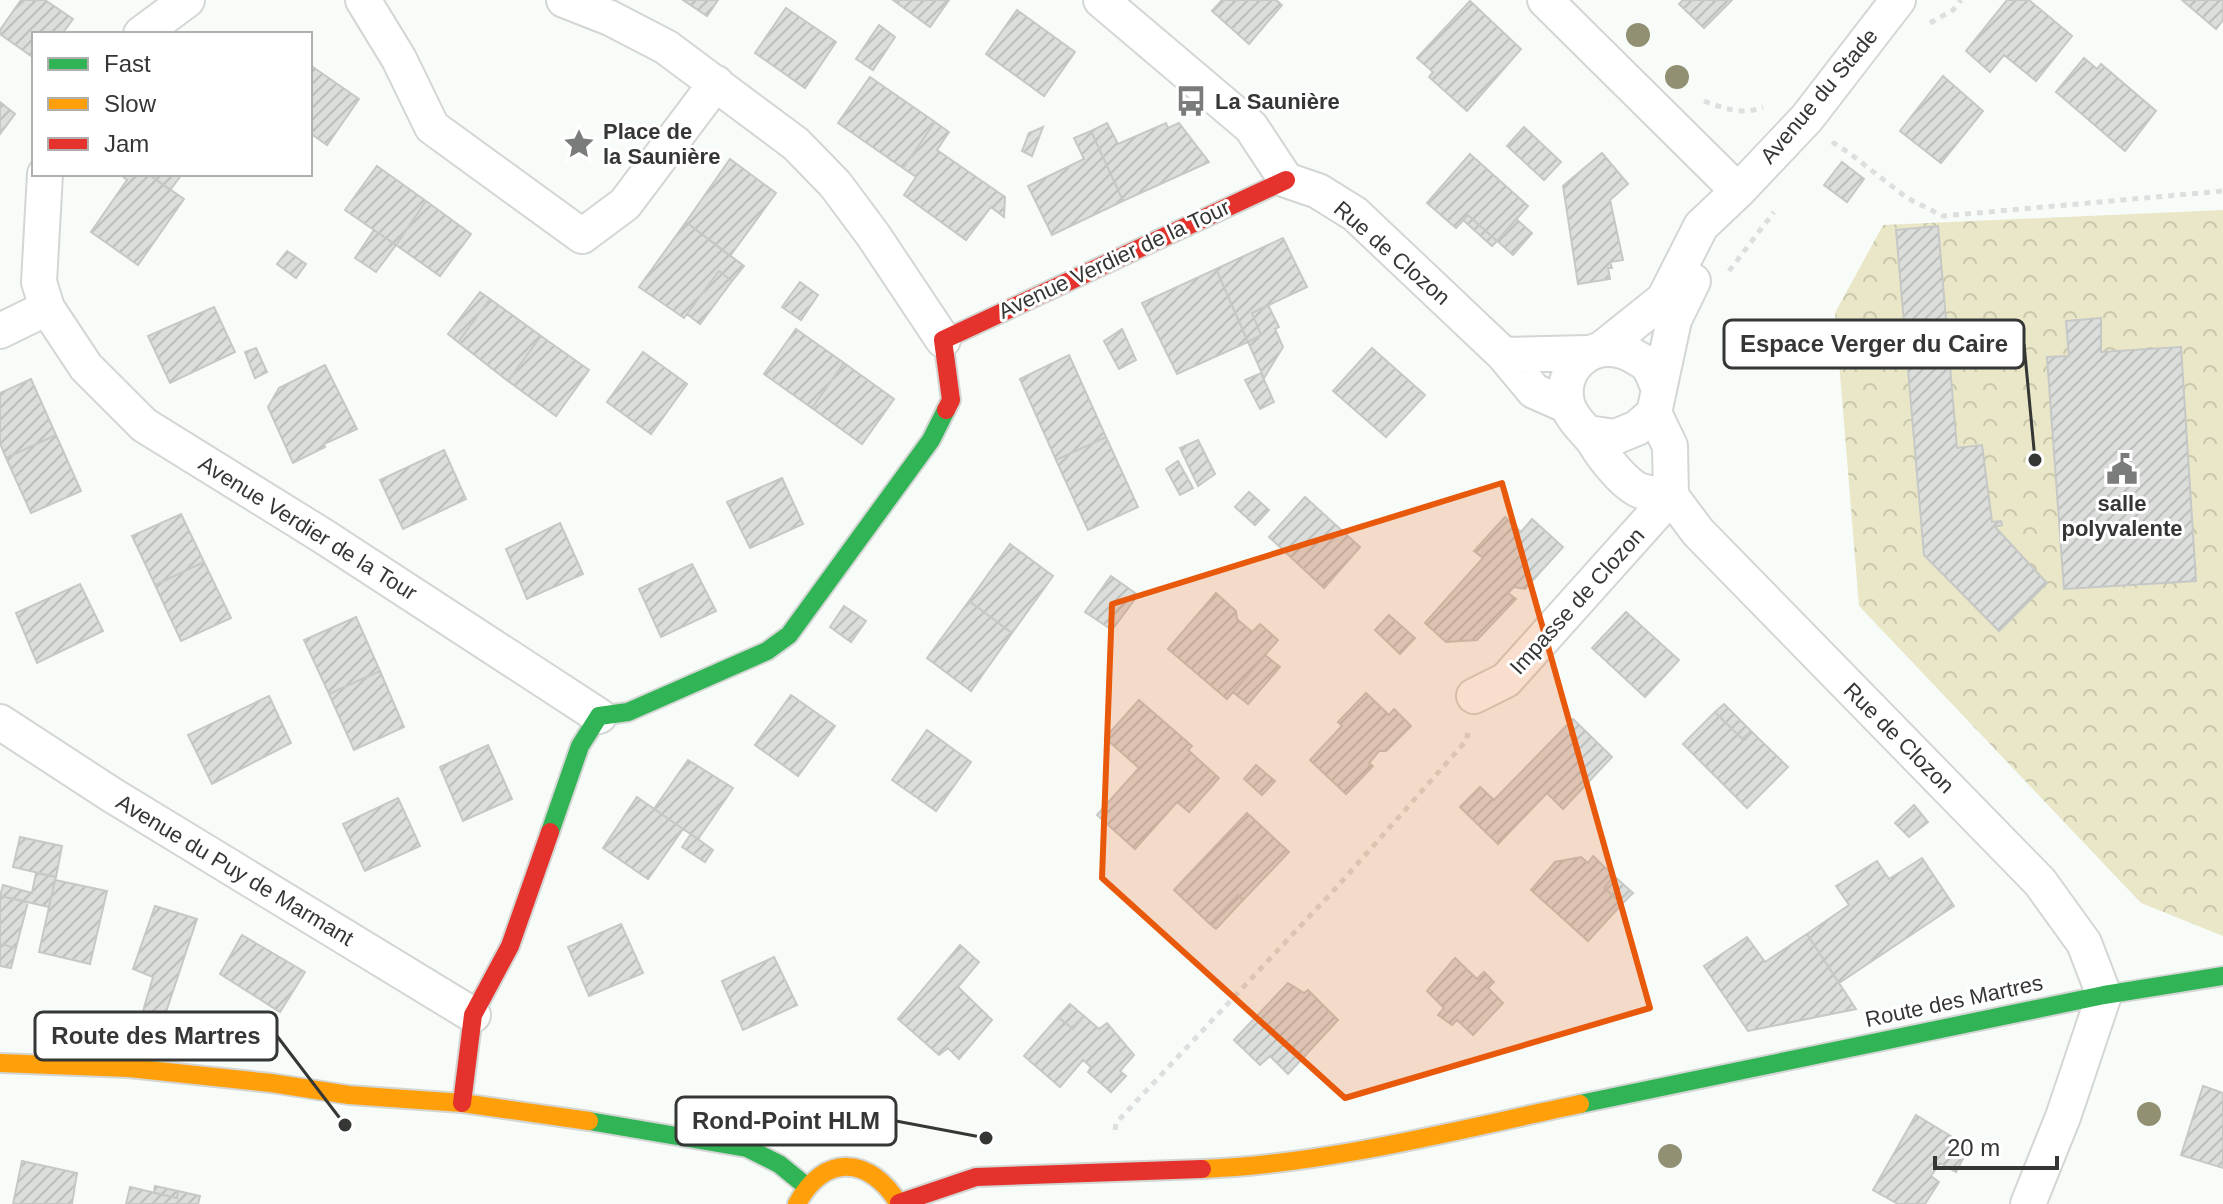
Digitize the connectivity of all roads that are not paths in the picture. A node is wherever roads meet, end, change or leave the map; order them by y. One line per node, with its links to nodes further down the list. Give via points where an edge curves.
1 (187, 0): 7 (street)
2 (363, 0): 8 (street, via 432,127 582,236 625,204)
3 (564, 0): 8 (street, via 666,47)
4 (1101, 0): 10 (street, via 1251,127)
5 (1545, 0): 11 (street)
6 (1898, 0): 11 (street, Avenue du Stade, via 1807,118)
7 (144, 32)
8 (716, 83): 14 (street, via 796,144 835,184)
9 (45, 176): 12 (street, Avenue Verdier de la Tour, via 39,282)
10 (1286, 180): 14 (main road, Avenue Verdier de la Tour); 16 (street, Rue de Clozon, via 1318,191 1355,214)
11 (1738, 191): 15 (street, Avenue du Stade, via 1701,226 1664,299); 17 (street, Avenue du Stade, via 1674,320)
12 (47, 308): 13 (street); 21 (street, Avenue Verdier de la Tour, via 86,367 144,425)
13 (0, 331)
14 (943, 340): 21 (main road, via 951,400 931,440 789,635 767,651 628,712)
15 (1596, 350): 16 (street); 17 (street, via 1622,350 1647,364); 18 (street, via 1574,368 1566,385)
16 (1504, 355): 18 (street, Rue de Clozon, via 1534,391)
17 (1656, 400): 18 (street, via 1637,428 1615,437); 19 (street, via 1670,446)
18 (1578, 420): 19 (street, Rue de Clozon, via 1605,460 1638,491)
19 (1671, 496): 20 (street, Impasse de Clozon, via 1506,680); 24 (street, Rue de Clozon, via 1698,532 2040,882 2084,943)
20 (1474, 696)
21 (599, 716): 25 (main road, via 580,746 510,946)
22 (0, 722): 25 (street, Avenue du Puy de Marmant)
23 (2223, 976): 24 (main road, Route des Martres)
24 (2104, 995): 29 (main road, Route des Martres, via 1353,1151 1230,1168 976,1177); 31 (street)
25 (473, 1015): 27 (main road)
26 (0, 1063): 27 (main road, via 129,1068)
27 (462, 1103): 28 (main road, via 747,1148)
28 (806, 1186): 29 (main road, via 833,1168 857,1167 880,1176); 30 (main road)
29 (899, 1203)
30 (797, 1204)
31 (2028, 1204)

